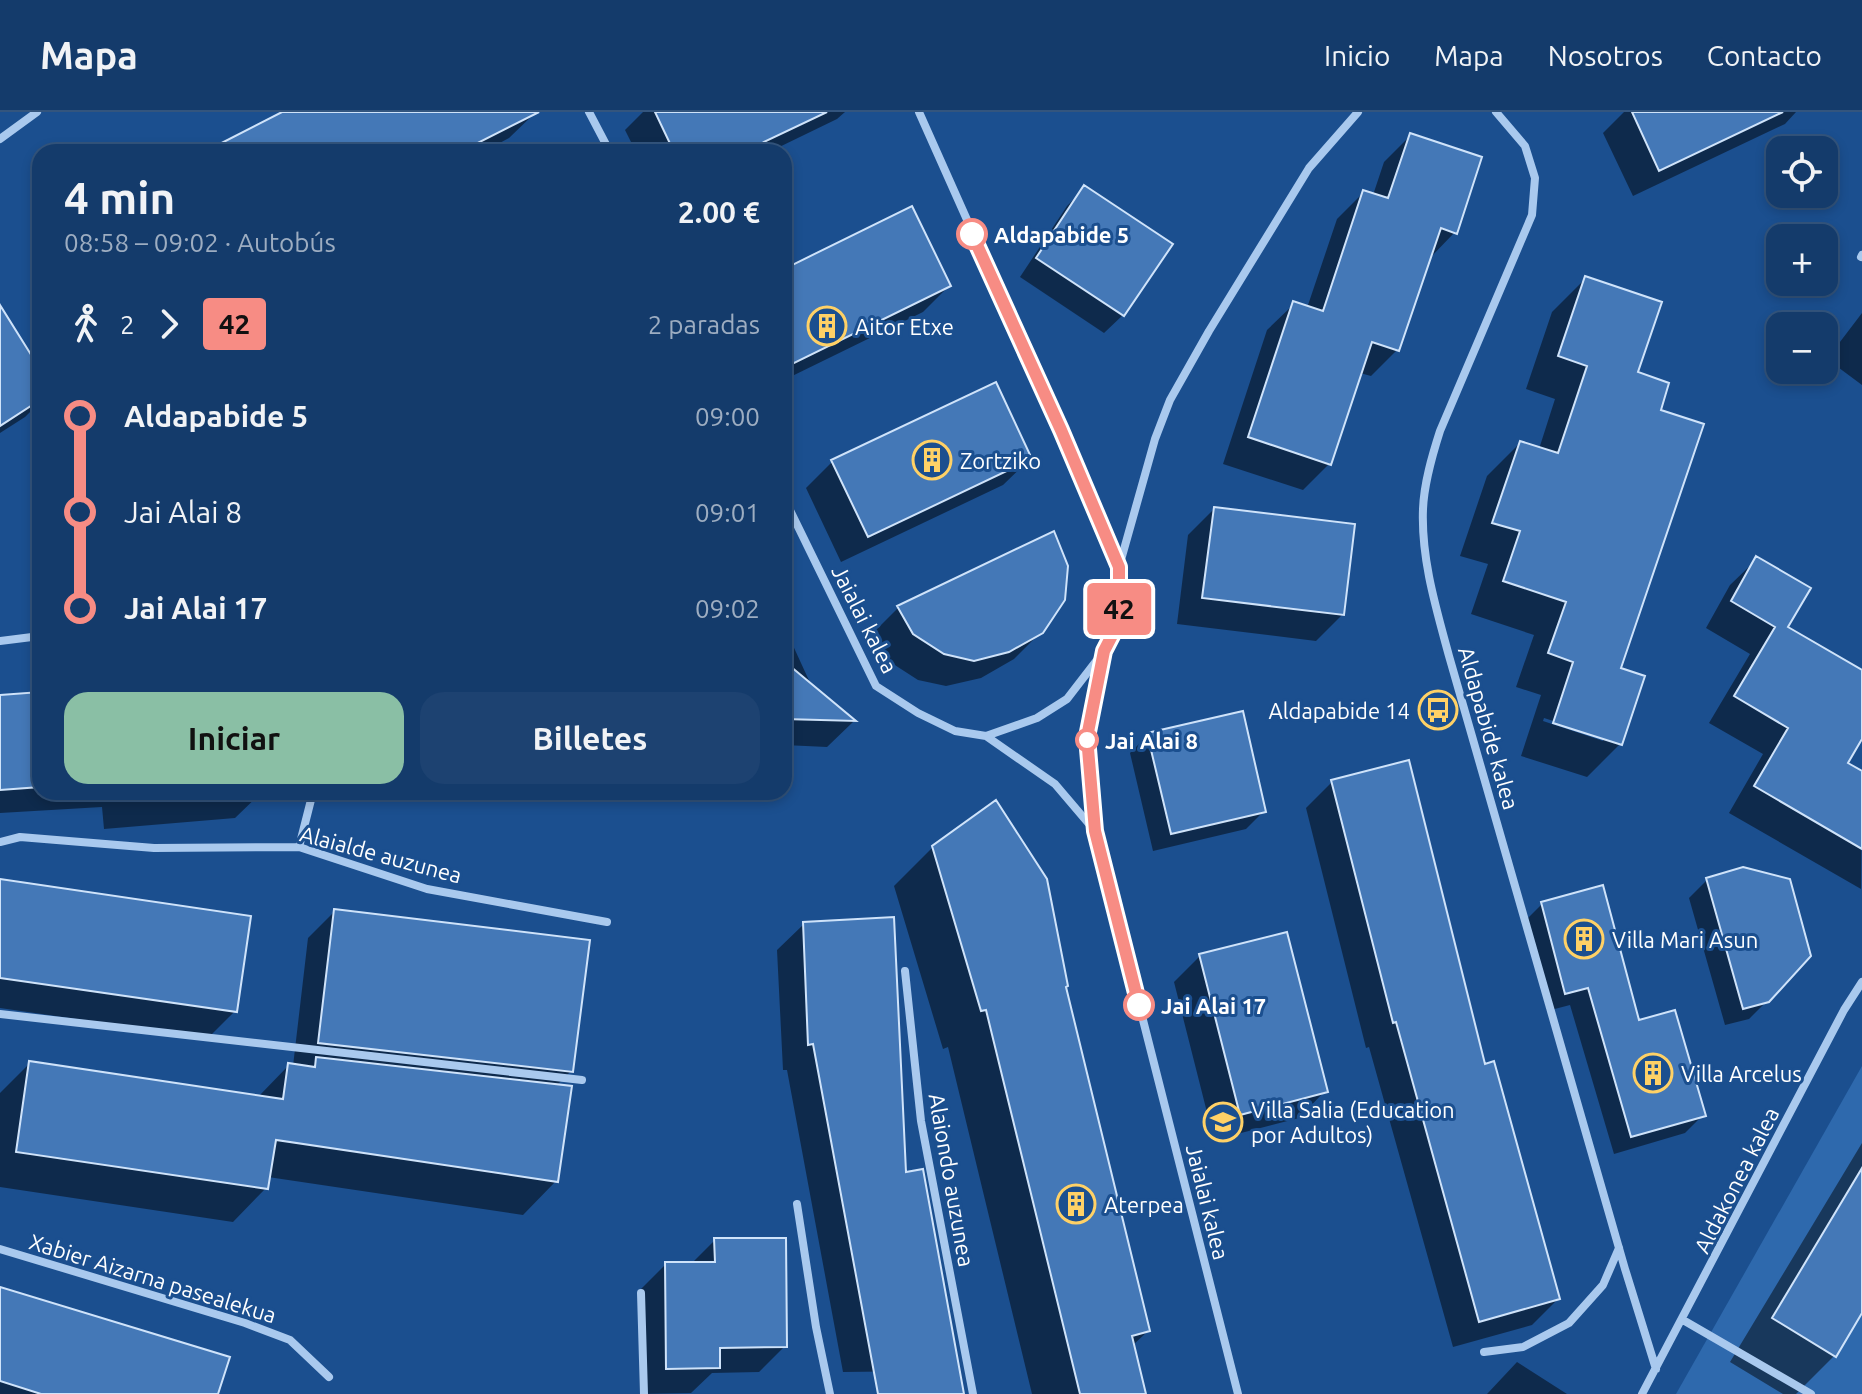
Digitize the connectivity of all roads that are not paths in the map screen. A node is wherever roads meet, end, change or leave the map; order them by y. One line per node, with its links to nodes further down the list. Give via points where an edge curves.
1 (37, 112): 6 (street)
2 (589, 112): 7 (street)
3 (919, 112): 9 (street)
4 (1358, 112): 9 (street, via 1309,168 1182,375 1155,439)
5 (1496, 112): 24 (street, Aldapabide kalea, via 1525,146 1535,178 1532,215 1440,431 1423,508 1424,550 1449,656)
6 (0, 139)
7 (606, 144)
8 (792, 514): 13 (street, Jaialai kalea, via 876,686 955,731)
9 (1119, 567): 12 (street, via 1119,622)
10 (32, 637): 11 (street)
11 (0, 641)
12 (1104, 651): 13 (street, via 1067,699 1037,718); 15 (street, via 1087,737)
13 (986, 736): 15 (street, Jaialai kalea, via 1055,784)
14 (311, 800): 17 (street)
15 (1095, 831): 34 (street, Jaialai kalea)
16 (0, 842): 17 (street, Alaialde auzunea, via 20,837 154,848)
17 (299, 847): 18 (street, Alaialde auzunea, via 427,889)
18 (607, 922)
19 (905, 971): 33 (street, Alaiondo auzunea, via 921,1121)
20 (1862, 982): 27 (street, Aldakonea kalea)
21 (0, 1014): 22 (street)
22 (582, 1080)
23 (797, 1204): 32 (street)
24 (1619, 1248): 28 (street, via 1603,1285 1569,1323 1523,1347); 29 (street, Aldapabide kalea)
25 (0, 1249): 30 (street, Xabier Aizarna pasealekua, via 290,1340)
26 (641, 1293): 31 (street)
27 (1683, 1320): 29 (street, Aldakonea kalea); 36 (street)
28 (1484, 1352)
29 (1656, 1369): 35 (street, Aldakonea kalea)
30 (329, 1377)
31 (644, 1394)
32 (830, 1394)
33 (973, 1394)
34 (1238, 1394)
35 (1642, 1394)
36 (1811, 1394)

